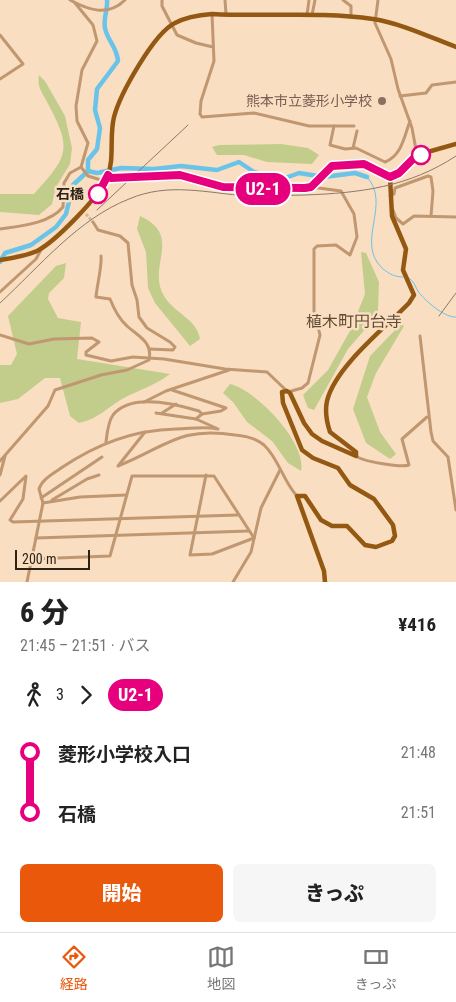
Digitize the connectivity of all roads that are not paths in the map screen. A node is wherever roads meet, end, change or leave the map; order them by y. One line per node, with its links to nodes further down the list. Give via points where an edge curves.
1 (70, 0): 9 (street)
2 (125, 0): 9 (street, via 111,9 96,11)
3 (162, 0): 15 (street)
4 (225, 0): 11 (street)
5 (309, 0): 12 (street)
6 (315, 0): 12 (street)
7 (343, 0): 13 (street, via 351,6)
8 (378, 0): 14 (street)
9 (75, 3): 29 (street, via 93,25 97,41 82,70 76,106 77,121 88,143)
10 (212, 14): 11 (main road); 15 (main road); 17 (street)
11 (226, 15): 12 (main road)
12 (309, 16): 13 (main road)
13 (351, 17): 14 (main road)
14 (374, 19): 18 (main road); 21 (street, via 391,59)
15 (172, 24): 17 (street, via 179,36); 30 (main road, via 151,46 119,104 113,126)
16 (0, 35): 19 (street, via 23,64)
17 (213, 47): 23 (street, via 212,69 200,107 202,117 254,113 297,124)
18 (456, 47)
19 (0, 79)
20 (456, 82): 21 (street, via 432,84 426,92)
21 (400, 96): 22 (street)
22 (410, 121): 27 (street, via 399,151 385,162); 28 (street)
23 (334, 126): 24 (street); 27 (street, via 330,145)
24 (354, 126)
25 (358, 130): 27 (street)
26 (456, 144): 28 (main road)
27 (354, 148)
28 (417, 155): 31 (main road, via 399,173)
29 (81, 167): 30 (street, via 88,176 97,179 102,180); 38 (street, via 66,178 63,207 59,212 36,222)
30 (109, 174): 32 (street, via 111,178 189,175 211,184 246,188); 39 (main road, via 102,189 84,211)
31 (390, 177): 32 (street, via 364,164 337,165 328,168); 33 (main road)
32 (311, 187): 49 (street, via 341,191 354,214 357,237 350,255 336,245 314,249 314,311 320,335 308,383)
33 (390, 196): 34 (main road); 35 (street, via 398,186 431,177)
34 (390, 205): 35 (street, via 403,224 414,216); 61 (main road, via 405,244 403,270 414,295 349,363 328,400 330,432 356,452)
35 (431, 216): 36 (street)
36 (456, 217)
37 (93, 222): 45 (street, via 98,230 116,235 128,243 139,317 147,328 175,347 173,350)
38 (0, 229)
39 (43, 247): 41 (main road); 42 (street, via 36,259)
40 (101, 256): 45 (street, via 96,297 110,299 126,326 146,342)
41 (0, 260)
42 (0, 292)
43 (0, 335): 46 (street, via 29,344 54,339 92,338 99,342 86,355 111,361 133,357)
44 (420, 336): 55 (street)
45 (149, 350): 46 (street)
46 (149, 359): 47 (street); 60 (street, via 127,370 55,390 48,406)
47 (231, 370): 48 (street); 49 (street, via 267,372)
48 (171, 390): 50 (street); 54 (street, via 226,408)
49 (288, 392): 61 (main road, via 312,434); 69 (main road, via 282,392 283,403 302,450 338,468 350,485 374,499 394,525 395,536 392,541 376,547 365,545 347,526 327,524 305,496)
50 (143, 402): 51 (street); 59 (street, via 121,408 113,415)
51 (176, 404): 53 (street); 54 (street)
52 (156, 413): 53 (street)
53 (161, 413): 56 (street)
54 (202, 414): 56 (street)
55 (428, 417): 61 (street, via 402,439 409,465 368,461); 74 (street, via 433,441 448,457)
56 (196, 419): 58 (street, via 212,424)
57 (145, 431): 58 (street, via 204,426); 58 (street, via 118,466 168,441); 59 (street)
58 (219, 431): 64 (street, via 258,440 271,452)
59 (106, 442): 70 (street, via 49,476 41,485)
60 (6, 455): 63 (street); 65 (street)
61 (356, 456)
62 (102, 457): 70 (street)
63 (0, 461)
64 (280, 470): 69 (street, via 286,484); 83 (street, via 261,508)
65 (0, 475)
66 (99, 475): 72 (street)
67 (206, 476): 68 (street, via 131,476); 75 (street, via 214,476); 76 (street)
68 (126, 495): 72 (street); 77 (street)
69 (297, 496): 87 (main road)
70 (41, 498): 73 (street)
71 (0, 501): 78 (street, via 26,476 24,499 10,520 16,523)
72 (50, 502): 73 (street)
73 (43, 503): 78 (street)
74 (456, 510)
75 (238, 514): 76 (street); 79 (street)
76 (198, 516): 77 (street); 80 (street)
77 (120, 518): 78 (street); 81 (street)
78 (39, 521): 82 (street)
79 (249, 531): 80 (street); 83 (street)
80 (194, 533): 81 (street); 83 (street, via 190,555 212,554)
81 (116, 535): 82 (street); 84 (street, via 110,556)
82 (36, 538): 84 (street)
83 (254, 538): 86 (street, via 251,552)
84 (32, 560): 85 (street)
85 (27, 582)
86 (233, 582)
87 (325, 582)

